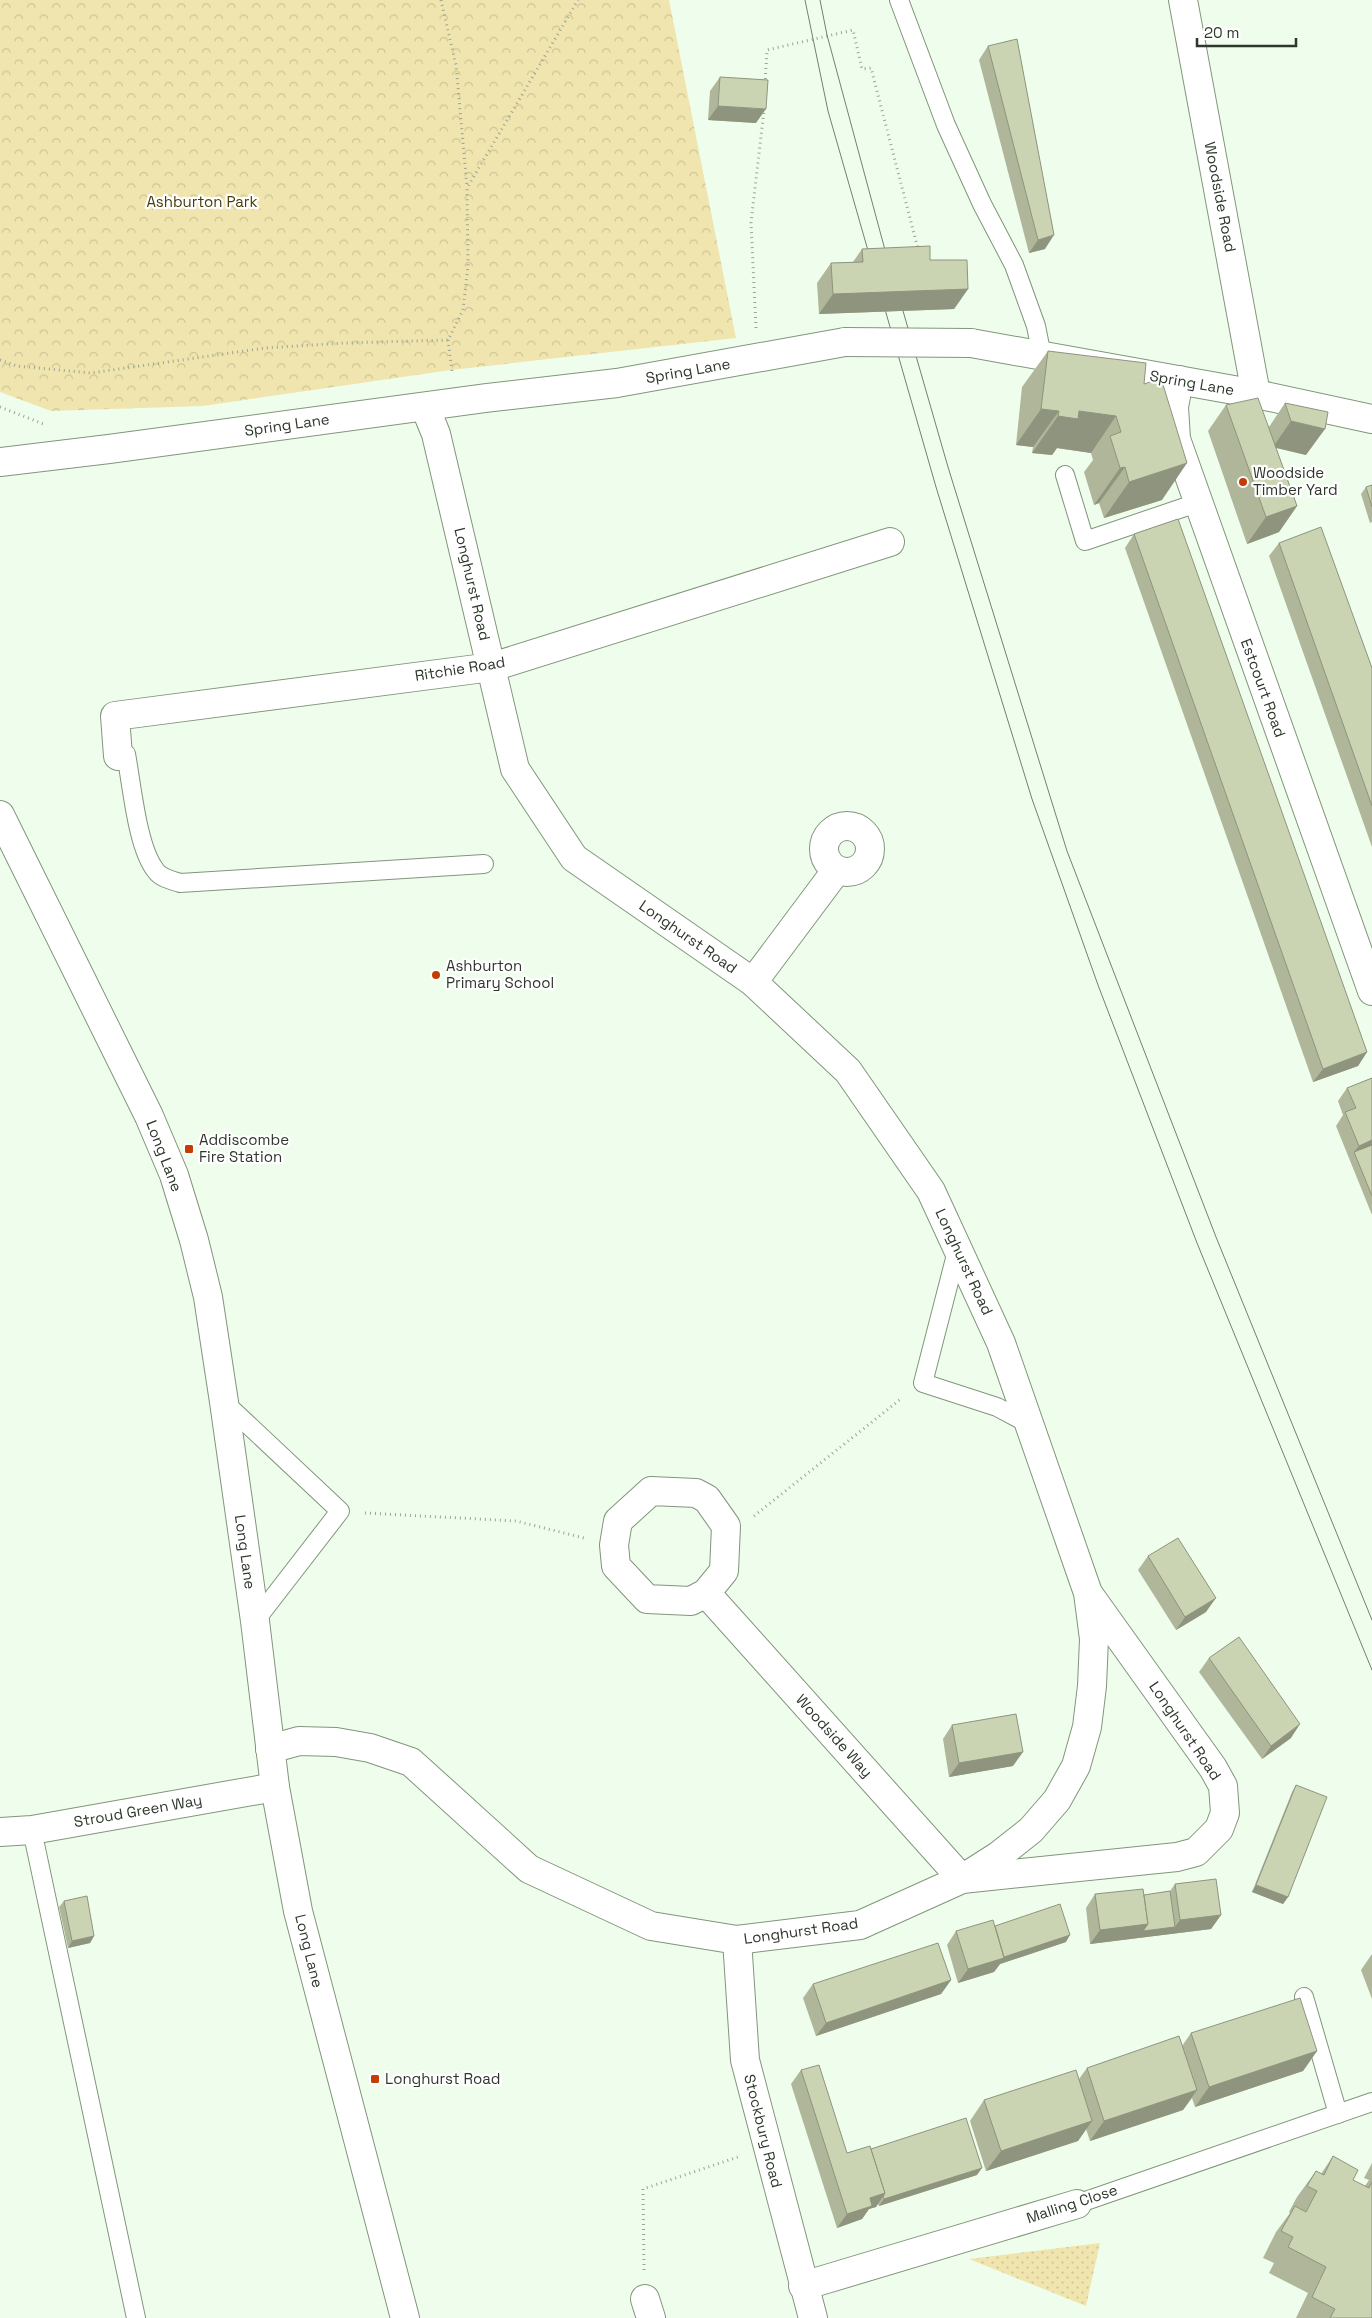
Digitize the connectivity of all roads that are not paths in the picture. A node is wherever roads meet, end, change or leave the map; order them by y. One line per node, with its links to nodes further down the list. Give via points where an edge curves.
1 (898, 0): 3 (lane, via 946,125 1014,265 1036,326)
2 (1183, 0): 5 (street, Woodside Road)
3 (1042, 356): 4 (street, Spring Lane); 6 (street, Spring Lane, bridge, via 972,343 845,342 617,383)
4 (1179, 380): 5 (street, Spring Lane); 10 (street, Estcourt Road, via 1174,407 1176,438)
5 (1256, 394): 7 (street, Spring Lane)
6 (425, 407): 8 (street, Spring Lane); 12 (street, Longhurst Road, via 436,434)
7 (1372, 419)
8 (0, 462)
9 (1065, 475): 10 (lane, via 1085,542)
10 (1198, 503): 18 (street, Estcourt Road)
11 (890, 542): 12 (street, Ritchie Road)
12 (492, 667): 13 (street, Ritchie Road, via 115,716); 17 (street, Longhurst Road, via 515,769 574,858)
13 (118, 756): 15 (lane, via 126,754 145,852 156,872 180,883)
14 (0, 815): 20 (street, Long Lane, via 149,1116 174,1175 208,1297)
15 (484, 864)
16 (836, 871): 17 (street, Longhurst Road)
17 (753, 982): 19 (street, Longhurst Road, via 848,1071 931,1191)
18 (1372, 991)
19 (958, 1246): 21 (street, Longhurst Road, via 1001,1343); 21 (lane, via 922,1382 997,1407)
20 (224, 1402): 24 (street, Long Lane); 24 (lane, via 340,1511)
21 (1029, 1424): 23 (street, Longhurst Road)
22 (706, 1593): 22 (street, via 691,1601 647,1599 616,1566 614,1545 618,1521 651,1491 696,1493 707,1499 726,1526 724,1571); 29 (street, Woodside Way)
23 (1088, 1593): 29 (street, Longhurst Road, via 1094,1639 1092,1686 1087,1727 1076,1766 1057,1800 1032,1830); 29 (street, Longhurst Road, via 1223,1786 1224,1813 1219,1829 1196,1852 1177,1858)
24 (255, 1621): 25 (street, Long Lane)
25 (270, 1750): 26 (street, Long Lane); 30 (street, Longhurst Road, via 299,1741 336,1742 370,1748 411,1762 528,1870 651,1926)
26 (275, 1787): 27 (street, Stroud Green Way); 37 (street, Long Lane, via 298,1911)
27 (32, 1830): 28 (street, Stroud Green Way); 36 (lane)
28 (0, 1832)
29 (962, 1879): 30 (street, Longhurst Road, via 860,1925)
30 (737, 1940): 35 (street, Stockbury Road, via 745,2060)
31 (1304, 1997): 33 (lane)
32 (1372, 2102): 33 (lane, Malling Close)
33 (1338, 2114): 34 (lane, Malling Close)
34 (1077, 2204): 35 (street, Malling Close)
35 (803, 2286): 38 (street, Stockbury Road)
36 (136, 2318)
37 (405, 2318)
38 (813, 2318)

